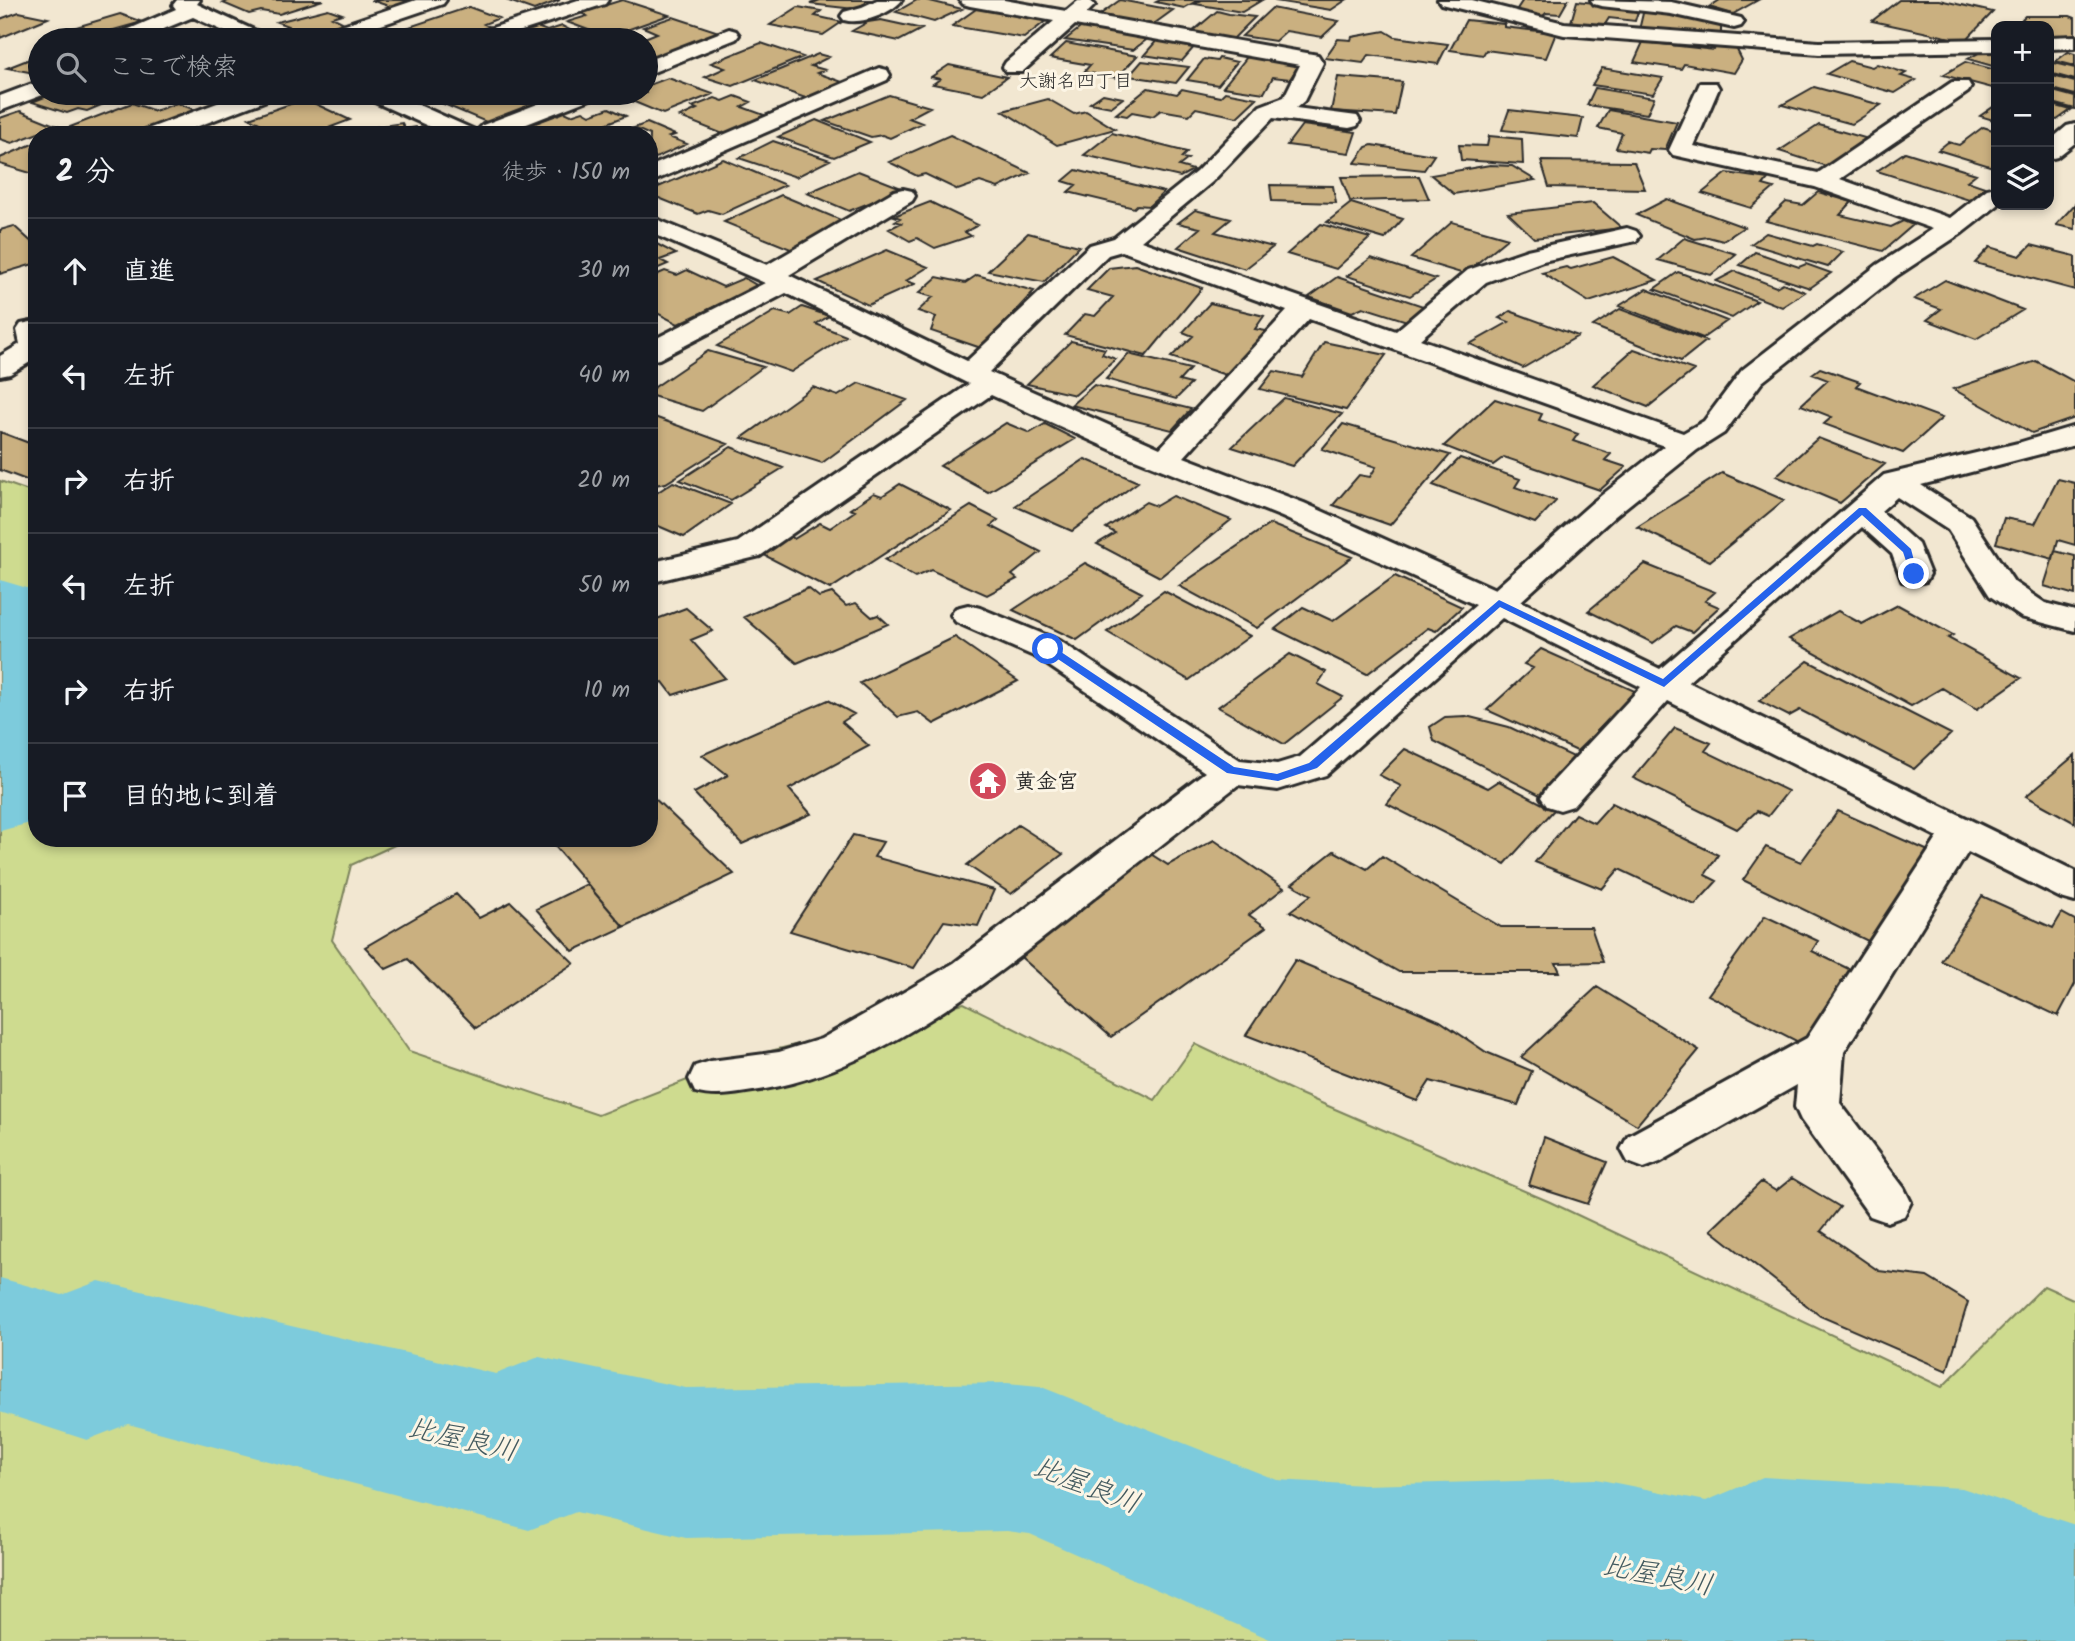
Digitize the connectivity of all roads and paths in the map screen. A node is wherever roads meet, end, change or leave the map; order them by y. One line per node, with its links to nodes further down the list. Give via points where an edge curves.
1 (436, 0): 15 (street)
2 (598, 0): 16 (street)
3 (892, 0): 9 (street)
4 (970, 0): 10 (street)
5 (1093, 0): 10 (street)
6 (1448, 0): 21 (street, via 1564,29)
7 (1601, 0): 21 (street, via 1671,8)
8 (191, 5): 11 (street); 12 (street)
9 (851, 16)
10 (1070, 16): 23 (street); 32 (street, via 1310,60 1293,101)
11 (214, 19): 13 (street); 14 (street)
12 (144, 28)
13 (191, 28)
14 (234, 28)
15 (353, 28)
16 (511, 28)
17 (729, 36): 22 (street)
18 (2075, 42): 19 (street)
19 (2054, 43)
20 (1991, 45): 21 (street)
21 (1819, 48)
22 (658, 64)
23 (1014, 67)
24 (879, 75): 39 (street)
25 (1960, 87): 40 (street)
26 (1708, 88): 40 (street, via 1681,150)
27 (28, 93): 28 (street)
28 (0, 104)
29 (232, 105): 34 (street)
30 (401, 105): 35 (street)
31 (555, 105): 36 (street)
32 (1268, 111): 33 (street); 46 (street, via 1204,177)
33 (1349, 121)
34 (177, 126)
35 (448, 126)
36 (501, 126)
37 (2075, 131): 38 (street)
38 (2054, 148)
39 (658, 172)
40 (1822, 181): 44 (street)
41 (903, 196): 47 (street)
42 (1991, 198): 44 (street)
43 (658, 227): 47 (street)
44 (1953, 228): 55 (street, via 1886,271 1752,376 1714,427)
45 (1627, 236): 49 (street, via 1536,255 1477,276)
46 (1124, 243): 48 (street); 53 (street, via 1099,250)
47 (777, 280): 50 (street); 53 (street)
48 (1304, 308): 49 (street); 56 (street)
49 (1400, 342): 55 (street)
50 (658, 348)
51 (28, 351): 52 (street)
52 (0, 368)
53 (980, 379): 56 (street); 59 (street, via 749,550)
54 (2075, 435): 57 (street)
55 (1686, 444): 61 (street)
56 (1165, 460): 61 (street, via 1293,510)
57 (1895, 482): 58 (street); 63 (street, via 1960,524 2002,589 2033,610)
58 (1863, 510): 60 (street, via 1907,551); 64 (street)
59 (658, 571)
60 (1914, 574)
61 (1499, 603): 64 (street); 65 (street, via 1313,766 1278,778)
62 (968, 615): 65 (street, via 1048,649)
63 (2075, 621)
64 (1664, 684): 66 (street); 67 (street)
65 (1231, 771): 70 (street, via 969,974 919,1004 836,1051 779,1070)
66 (1560, 797)
67 (1961, 832): 68 (street); 69 (street)
68 (2075, 888)
69 (1822, 1050): 71 (street); 72 (street, via 1817,1107)
70 (711, 1079)
71 (1644, 1149)
72 (1887, 1202)

